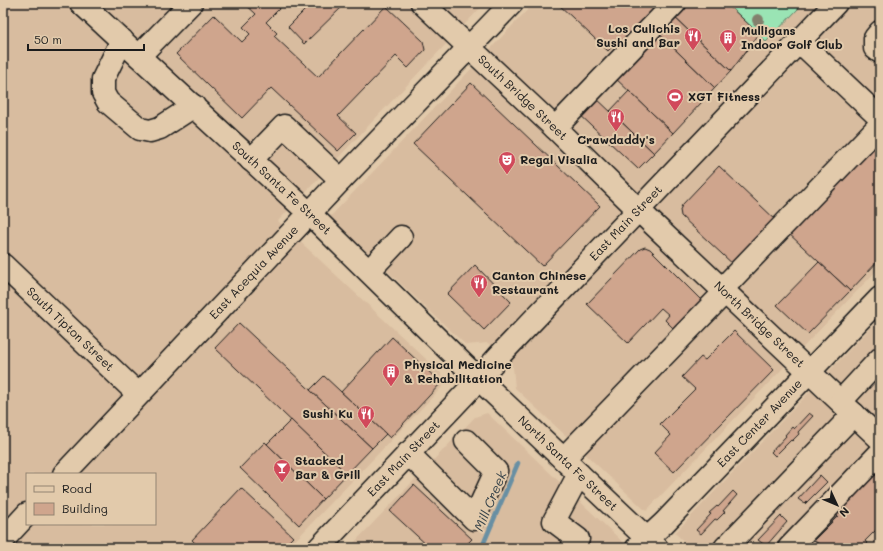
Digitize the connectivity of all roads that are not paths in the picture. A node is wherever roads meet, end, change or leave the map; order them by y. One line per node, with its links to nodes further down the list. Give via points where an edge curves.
1 (80, 3): 8 (street, South Santa Fe Street)
2 (191, 3): 12 (street)
3 (422, 3): 10 (street, South Bridge Street)
4 (512, 3): 10 (street, East Acequia Avenue)
5 (675, 3): 16 (street)
6 (836, 3): 9 (street, East Main Street)
7 (880, 32): 11 (street, via 875,38 875,48)
8 (122, 40): 12 (street, South Santa Fe Street); 13 (street, via 103,79 103,93 108,102 140,129 150,131 160,128)
9 (799, 41): 14 (street); 19 (street, East Main Street)
10 (470, 48): 16 (street, South Bridge Street); 18 (street, East Acequia Avenue)
11 (880, 52)
12 (140, 56): 13 (street, South Santa Fe Street)
13 (194, 106): 17 (street, South Santa Fe Street)
14 (880, 118)
15 (880, 125): 24 (street)
16 (555, 128): 19 (street, South Bridge Street)
17 (251, 160): 18 (street, via 284,126); 20 (street, South Santa Fe Street)
18 (341, 180): 20 (street, East Acequia Avenue)
19 (639, 210): 24 (street, North Bridge Street); 28 (street, East Main Street)
20 (310, 214): 23 (street, South Santa Fe Street); 29 (street, East Acequia Avenue)
21 (400, 237): 23 (street)
22 (3, 265): 29 (street, South Tipton Street)
23 (369, 271): 28 (street, South Santa Fe Street)
24 (724, 290): 27 (street, North Bridge Street); 35 (street)
25 (880, 298): 27 (street, East Center Avenue)
26 (880, 359): 30 (street)
27 (810, 372): 30 (street, North Bridge Street); 40 (street, East Center Avenue)
28 (479, 379): 34 (street, East Main Street); 35 (street, North Santa Fe Street)
29 (138, 394): 36 (street, East Acequia Avenue)
30 (848, 408): 31 (street, North Bridge Street); 43 (street)
31 (877, 430)
32 (466, 441): 34 (street, via 496,471 474,519)
33 (880, 453): 44 (street)
34 (408, 454): 41 (street, East Main Street)
35 (562, 459): 37 (street, North Santa Fe Street)
36 (65, 473)
37 (579, 474): 40 (street, North Santa Fe Street); 42 (street, via 554,521 578,539)
38 (26, 515): 39 (street)
39 (3, 540)
40 (648, 545)
41 (318, 548)
42 (572, 548)
43 (725, 548)
44 (789, 548)

